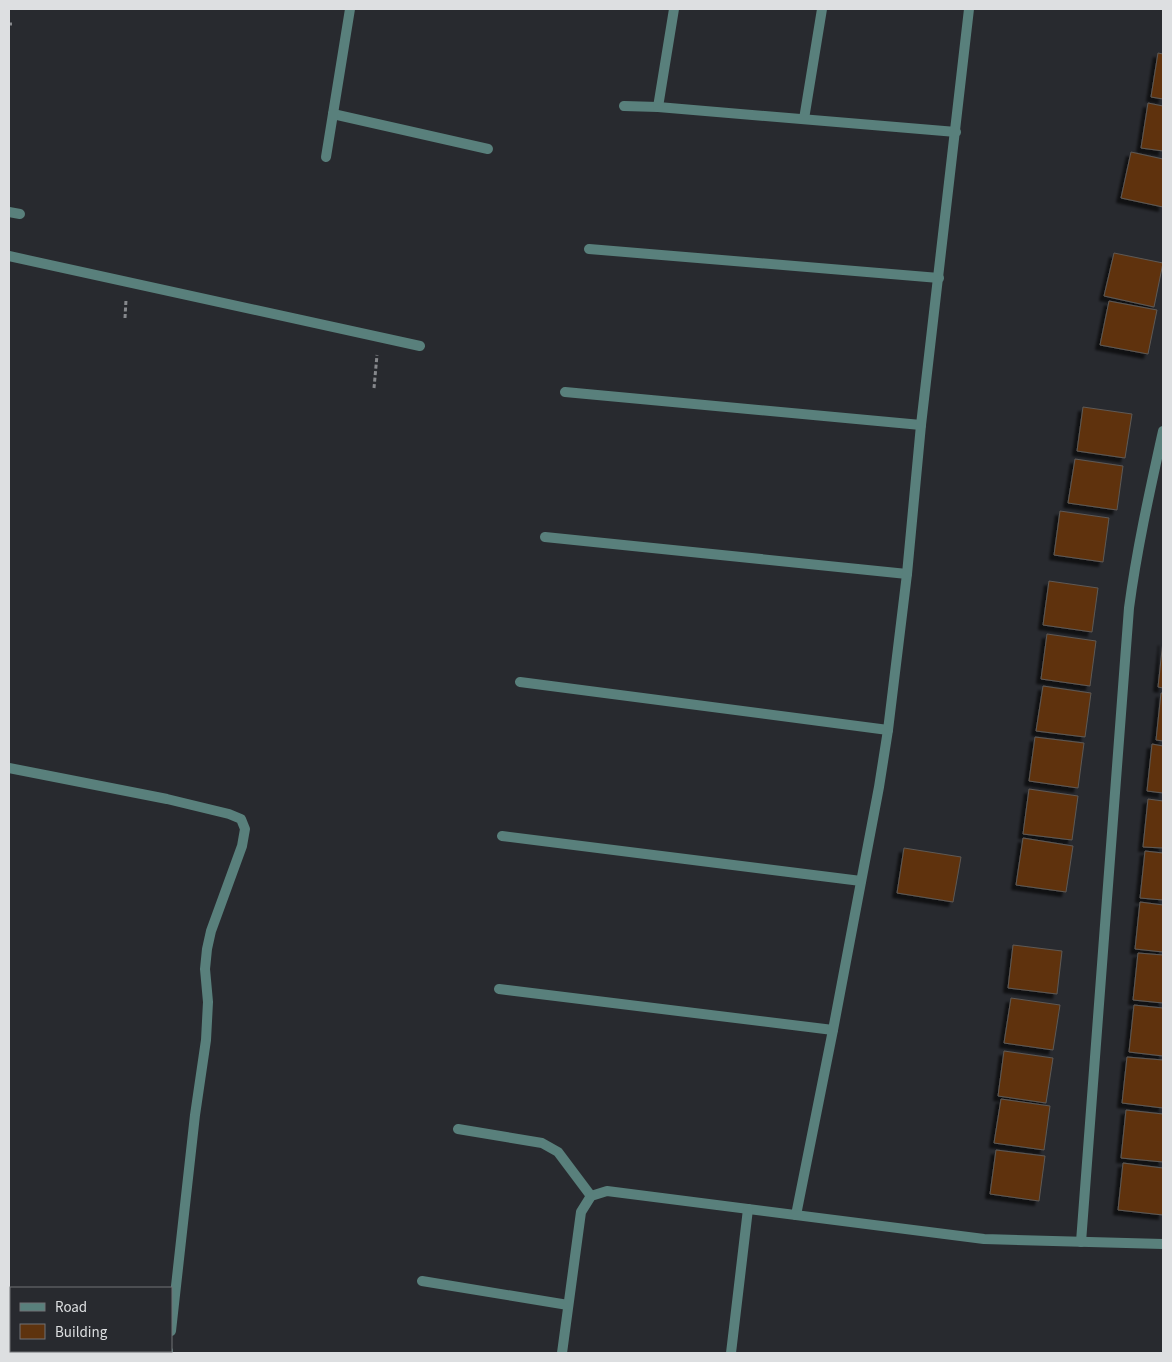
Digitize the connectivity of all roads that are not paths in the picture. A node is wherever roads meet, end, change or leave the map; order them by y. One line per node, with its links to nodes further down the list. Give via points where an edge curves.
1 (350, 9): 7 (street)
2 (674, 9): 6 (street)
3 (822, 9): 8 (street)
4 (969, 9): 9 (street)
5 (624, 106): 6 (street)
6 (658, 108): 8 (street)
7 (333, 114): 10 (street); 11 (street)
8 (804, 119): 9 (street)
9 (956, 132): 16 (street)
10 (488, 149)
11 (326, 157)
12 (9, 212): 13 (street)
13 (20, 214)
14 (589, 249): 16 (street)
15 (9, 256): 17 (street)
16 (939, 278): 19 (street)
17 (420, 346)
18 (565, 392): 19 (street)
19 (921, 425): 22 (street)
20 (1163, 431): 34 (street, via 1143,521 1129,608)
21 (545, 538): 22 (street)
22 (907, 574): 24 (street)
23 (520, 682): 24 (street)
24 (888, 730): 27 (street)
25 (9, 768): 38 (street, via 229,814 241,819 245,829 207,949 206,1040)
26 (502, 836): 27 (street)
27 (861, 881): 29 (street)
28 (499, 990): 29 (street)
29 (833, 1030): 33 (street)
30 (458, 1129): 31 (street, via 542,1143 558,1152)
31 (591, 1196): 32 (street, via 607,1191); 37 (street, via 581,1212)
32 (748, 1209): 33 (street); 40 (street)
33 (796, 1216): 34 (street, via 984,1239)
34 (1081, 1242): 35 (street)
35 (1163, 1244)
36 (422, 1281): 37 (street)
37 (568, 1305): 39 (street)
38 (172, 1322)
39 (562, 1353)
40 (731, 1353)

